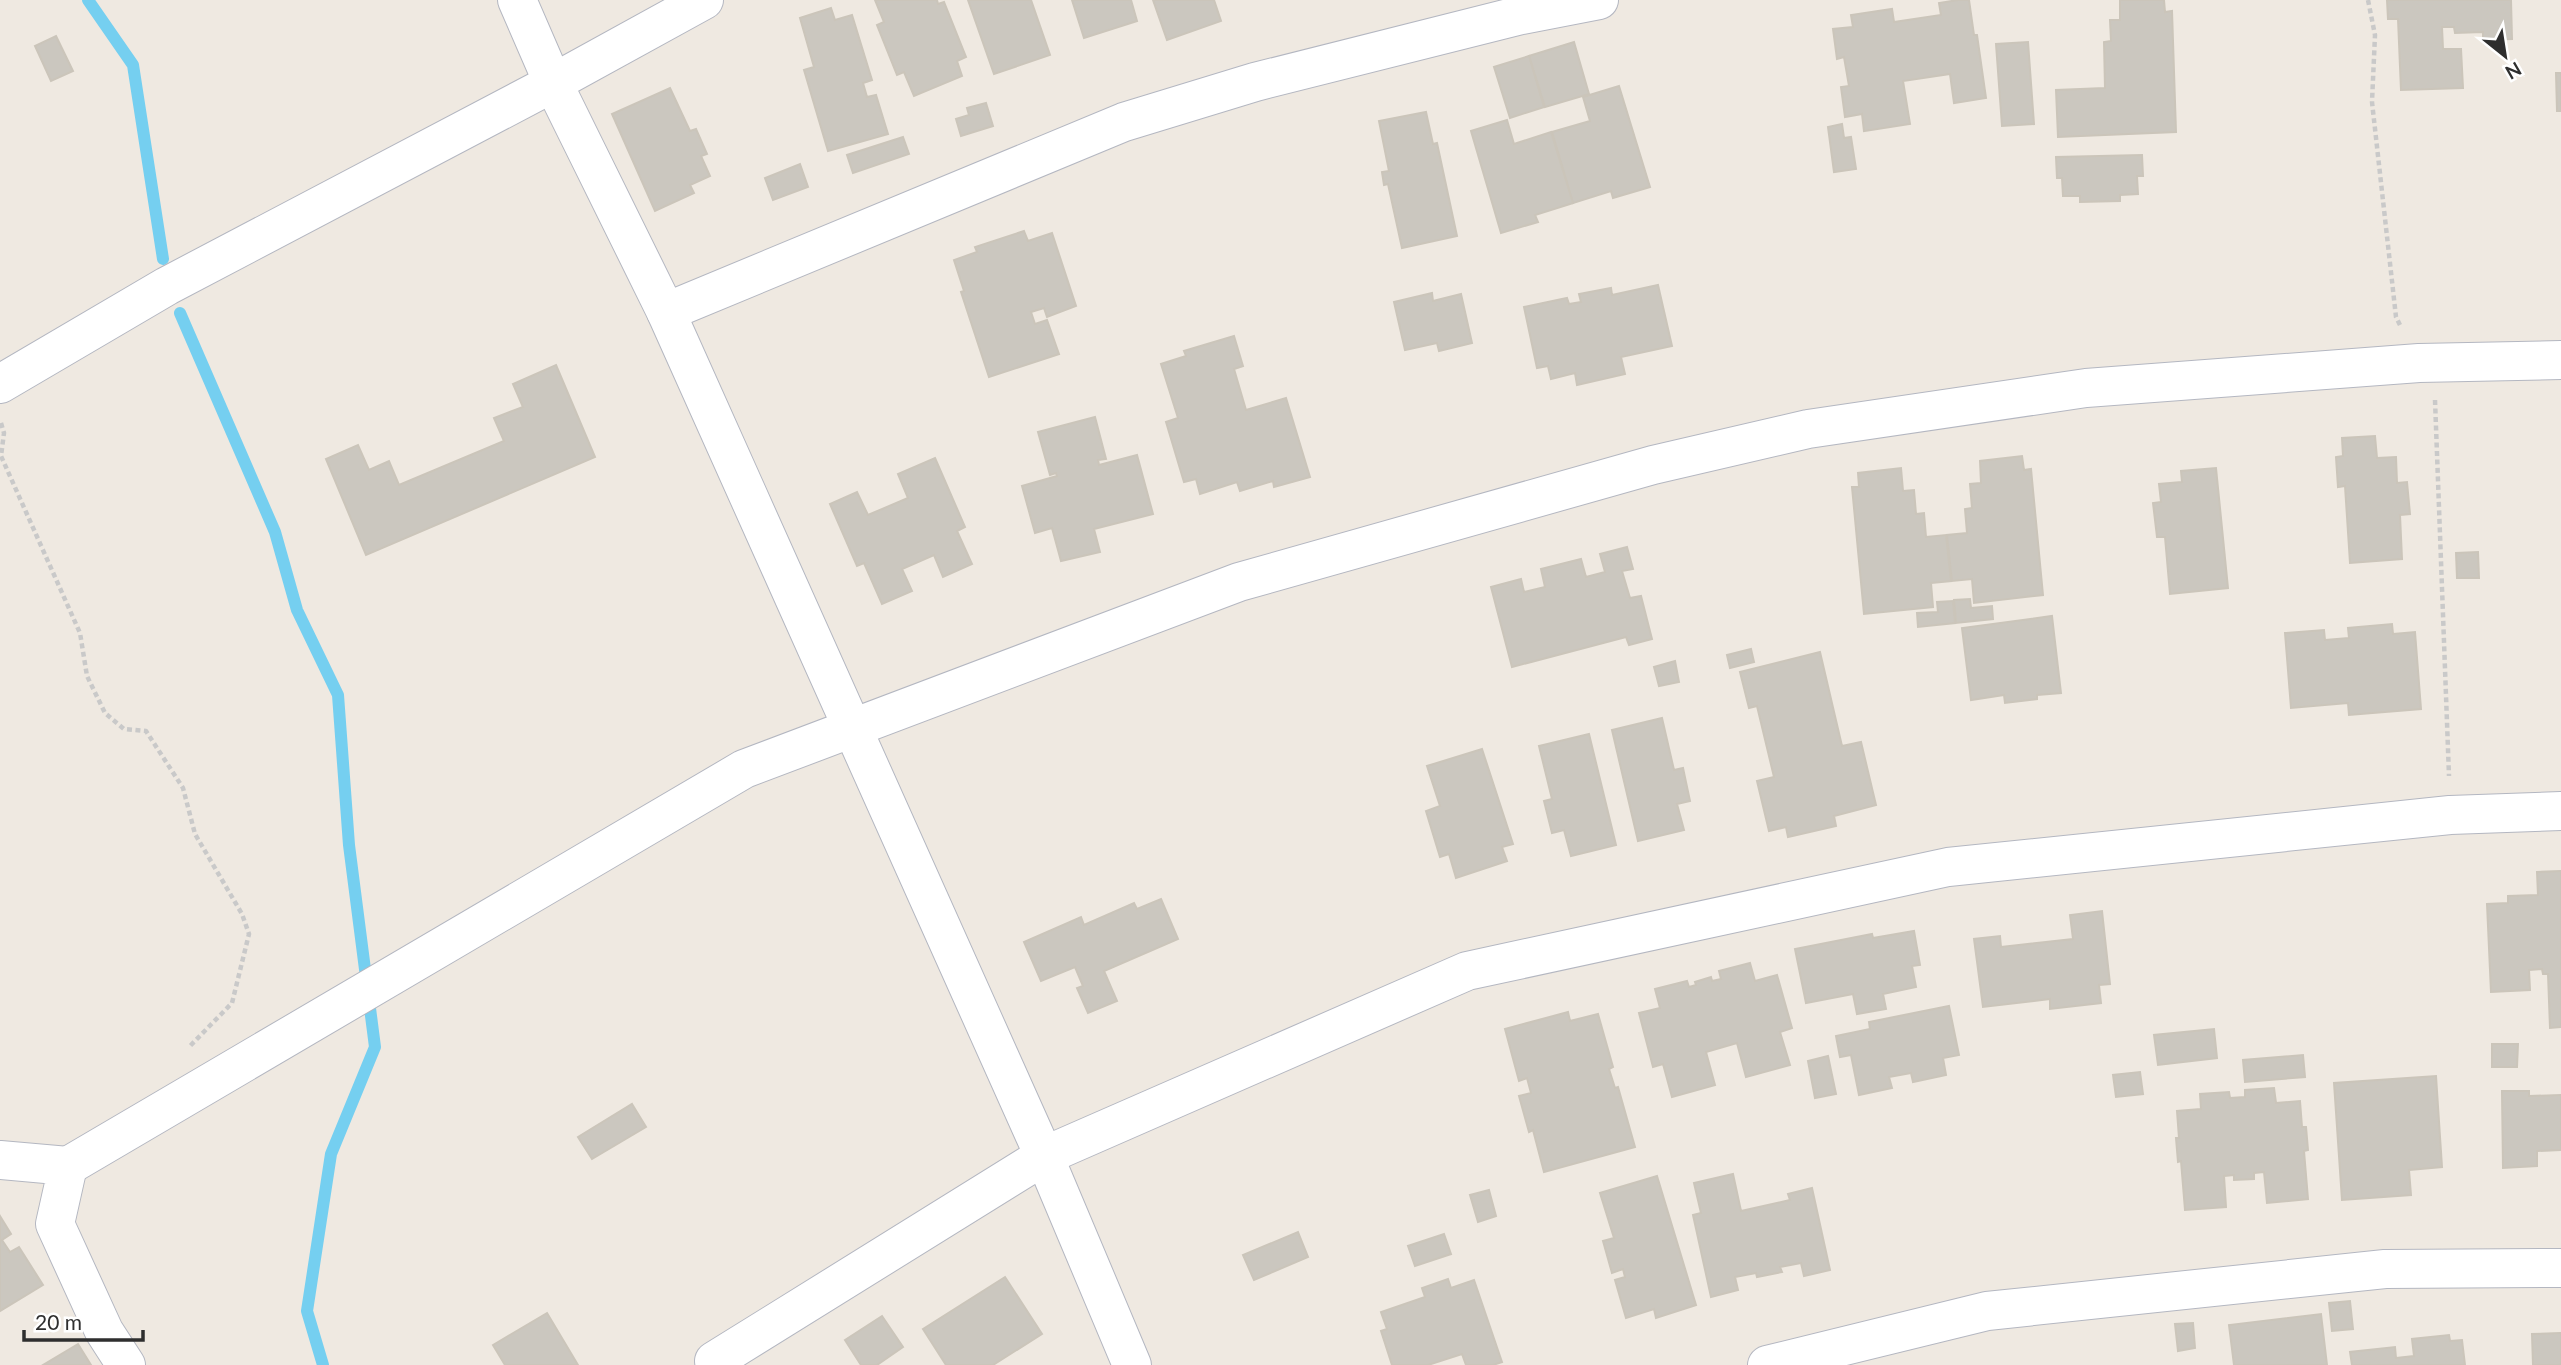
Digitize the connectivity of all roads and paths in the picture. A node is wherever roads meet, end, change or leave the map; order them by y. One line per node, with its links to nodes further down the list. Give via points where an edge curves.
1 (517, 0): 5 (street)
2 (704, 0): 5 (street)
3 (1599, 0): 6 (street, via 1255,82 1124,122)
4 (2368, 0): 8 (path, via 2375,35 2372,102 2396,317)
5 (553, 83): 6 (street); 9 (street, via 167,286)
6 (666, 312): 11 (street)
7 (2561, 360): 8 (street)
8 (2419, 363): 11 (street, via 2085,388 1808,429 1653,465 1239,582); 13 (path, via 2435,400)
9 (0, 384)
10 (0, 419): 14 (path, via 4,433 1,456 80,633 87,677 105,713 124,729 146,731 183,788 195,834 249,934 232,1003)
11 (853, 727): 15 (street); 17 (street, via 744,769)
12 (2561, 811): 13 (street)
13 (2450, 815): 15 (street, via 1948,867 1467,971)
14 (186, 1050)
15 (1044, 1156): 19 (street); 21 (street)
16 (0, 1160): 17 (street)
17 (68, 1166): 20 (street, via 55,1224 104,1331)
18 (2561, 1268): 22 (street, via 2385,1269 1987,1311)
19 (714, 1361)
20 (127, 1365)
21 (1132, 1365)
22 (1767, 1365)

